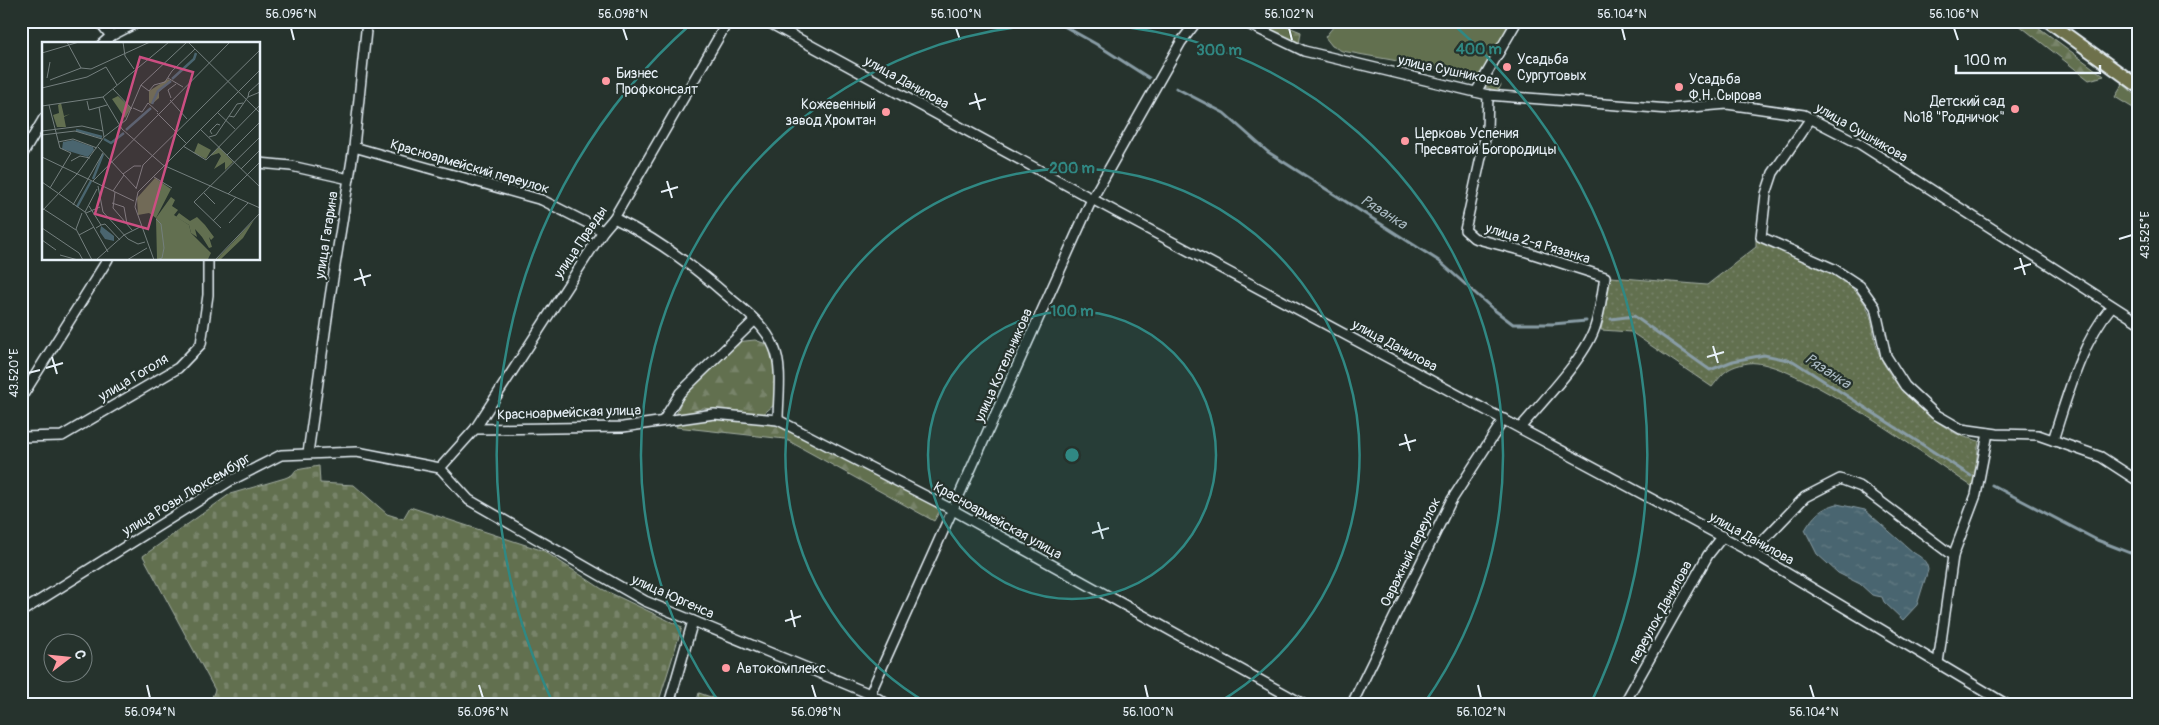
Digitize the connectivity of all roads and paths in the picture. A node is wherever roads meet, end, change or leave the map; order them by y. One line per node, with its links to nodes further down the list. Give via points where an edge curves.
1 (99, 21): 10 (street)
2 (140, 21): 10 (street)
3 (367, 21): 17 (street, улица Гагарина)
4 (728, 21): 22 (street, улица Правды)
5 (766, 21): 21 (street, улица Данилова)
6 (1197, 21): 21 (street, улица Котельникова, via 1181,42)
7 (1242, 21): 13 (street, улица Сушникова, via 1304,51)
8 (1516, 21): 13 (street)
9 (2048, 21): 12 (main road)
10 (111, 36): 11 (street)
11 (104, 42)
12 (2138, 86)
13 (1476, 92): 14 (street, улица Сушникова)
14 (1488, 95): 15 (street, улица Сушникова, via 1669,110 1727,104); 33 (street, улица 2-я Рязанка, via 1487,130 1464,230 1474,238 1605,277 1594,330 1585,348)
15 (1811, 118): 26 (street, улица Сушникова, via 1860,144); 35 (street, via 1773,173 1766,194 1761,238 1834,269 1860,286 1875,307 1886,356 1905,386 1935,414 1961,429)
16 (42, 121): 18 (street)
17 (354, 147): 20 (street, улица Гагарина); 23 (street, Красноармейский переулок, via 542,200)
18 (21, 157)
19 (260, 163): 20 (street, via 291,166)
20 (349, 179): 38 (street, улица Гагарина)
21 (1092, 199): 30 (street, улица Данилова); 41 (street, улица Котельникова)
22 (614, 218): 23 (street, улица Правды); 27 (street, via 695,268)
23 (603, 231): 34 (street, улица Правды)
24 (107, 260): 29 (street)
25 (208, 260): 36 (street, улица Гоголя, via 208,295 201,344 178,368 62,436)
26 (2112, 306): 28 (street, улица Сушникова); 37 (street, via 2098,322 2071,382)
27 (755, 320): 31 (street, via 774,347 779,376); 32 (street, via 680,393)
28 (2138, 322)
29 (21, 398)
30 (1504, 419): 33 (street, улица Данилова); 52 (street, Овражный переулок, via 1451,500)
31 (778, 420): 32 (street, Красноармейская улица, via 714,414); 41 (street, Красноармейская улица)
32 (663, 421): 34 (street, Красноармейская улица, via 623,427)
33 (1520, 428): 42 (street, улица Данилова)
34 (475, 429): 39 (street, улица Правды)
35 (1988, 433): 37 (street, via 2038,435); 44 (street, via 1976,495)
36 (21, 437)
37 (2053, 440): 40 (street, via 2102,457)
38 (308, 453): 39 (street, улица Розы Люксембург, via 357,452); 45 (street, улица Розы Люксембург, via 281,455 230,481)
39 (440, 468): 46 (street, улица Юргенса, via 469,500 645,602)
40 (2138, 480)
41 (953, 510): 48 (street, улица Котельникова); 51 (street, Красноармейская улица)
42 (1723, 536): 43 (street, улица Данилова); 53 (street, переулок Данилова, via 1708,555)
43 (1752, 552): 44 (street, via 1805,497 1840,479 1861,487); 47 (street, улица Данилова)
44 (1953, 556): 47 (street)
45 (21, 612)
46 (694, 621): 48 (street, улица Юргенса); 49 (street)
47 (1938, 663): 54 (street, улица Данилова)
48 (869, 699): 50 (street, улица Юргенса)
49 (669, 704)
50 (887, 704)
51 (1303, 704)
52 (1352, 704)
53 (1624, 704)
54 (2006, 704)

